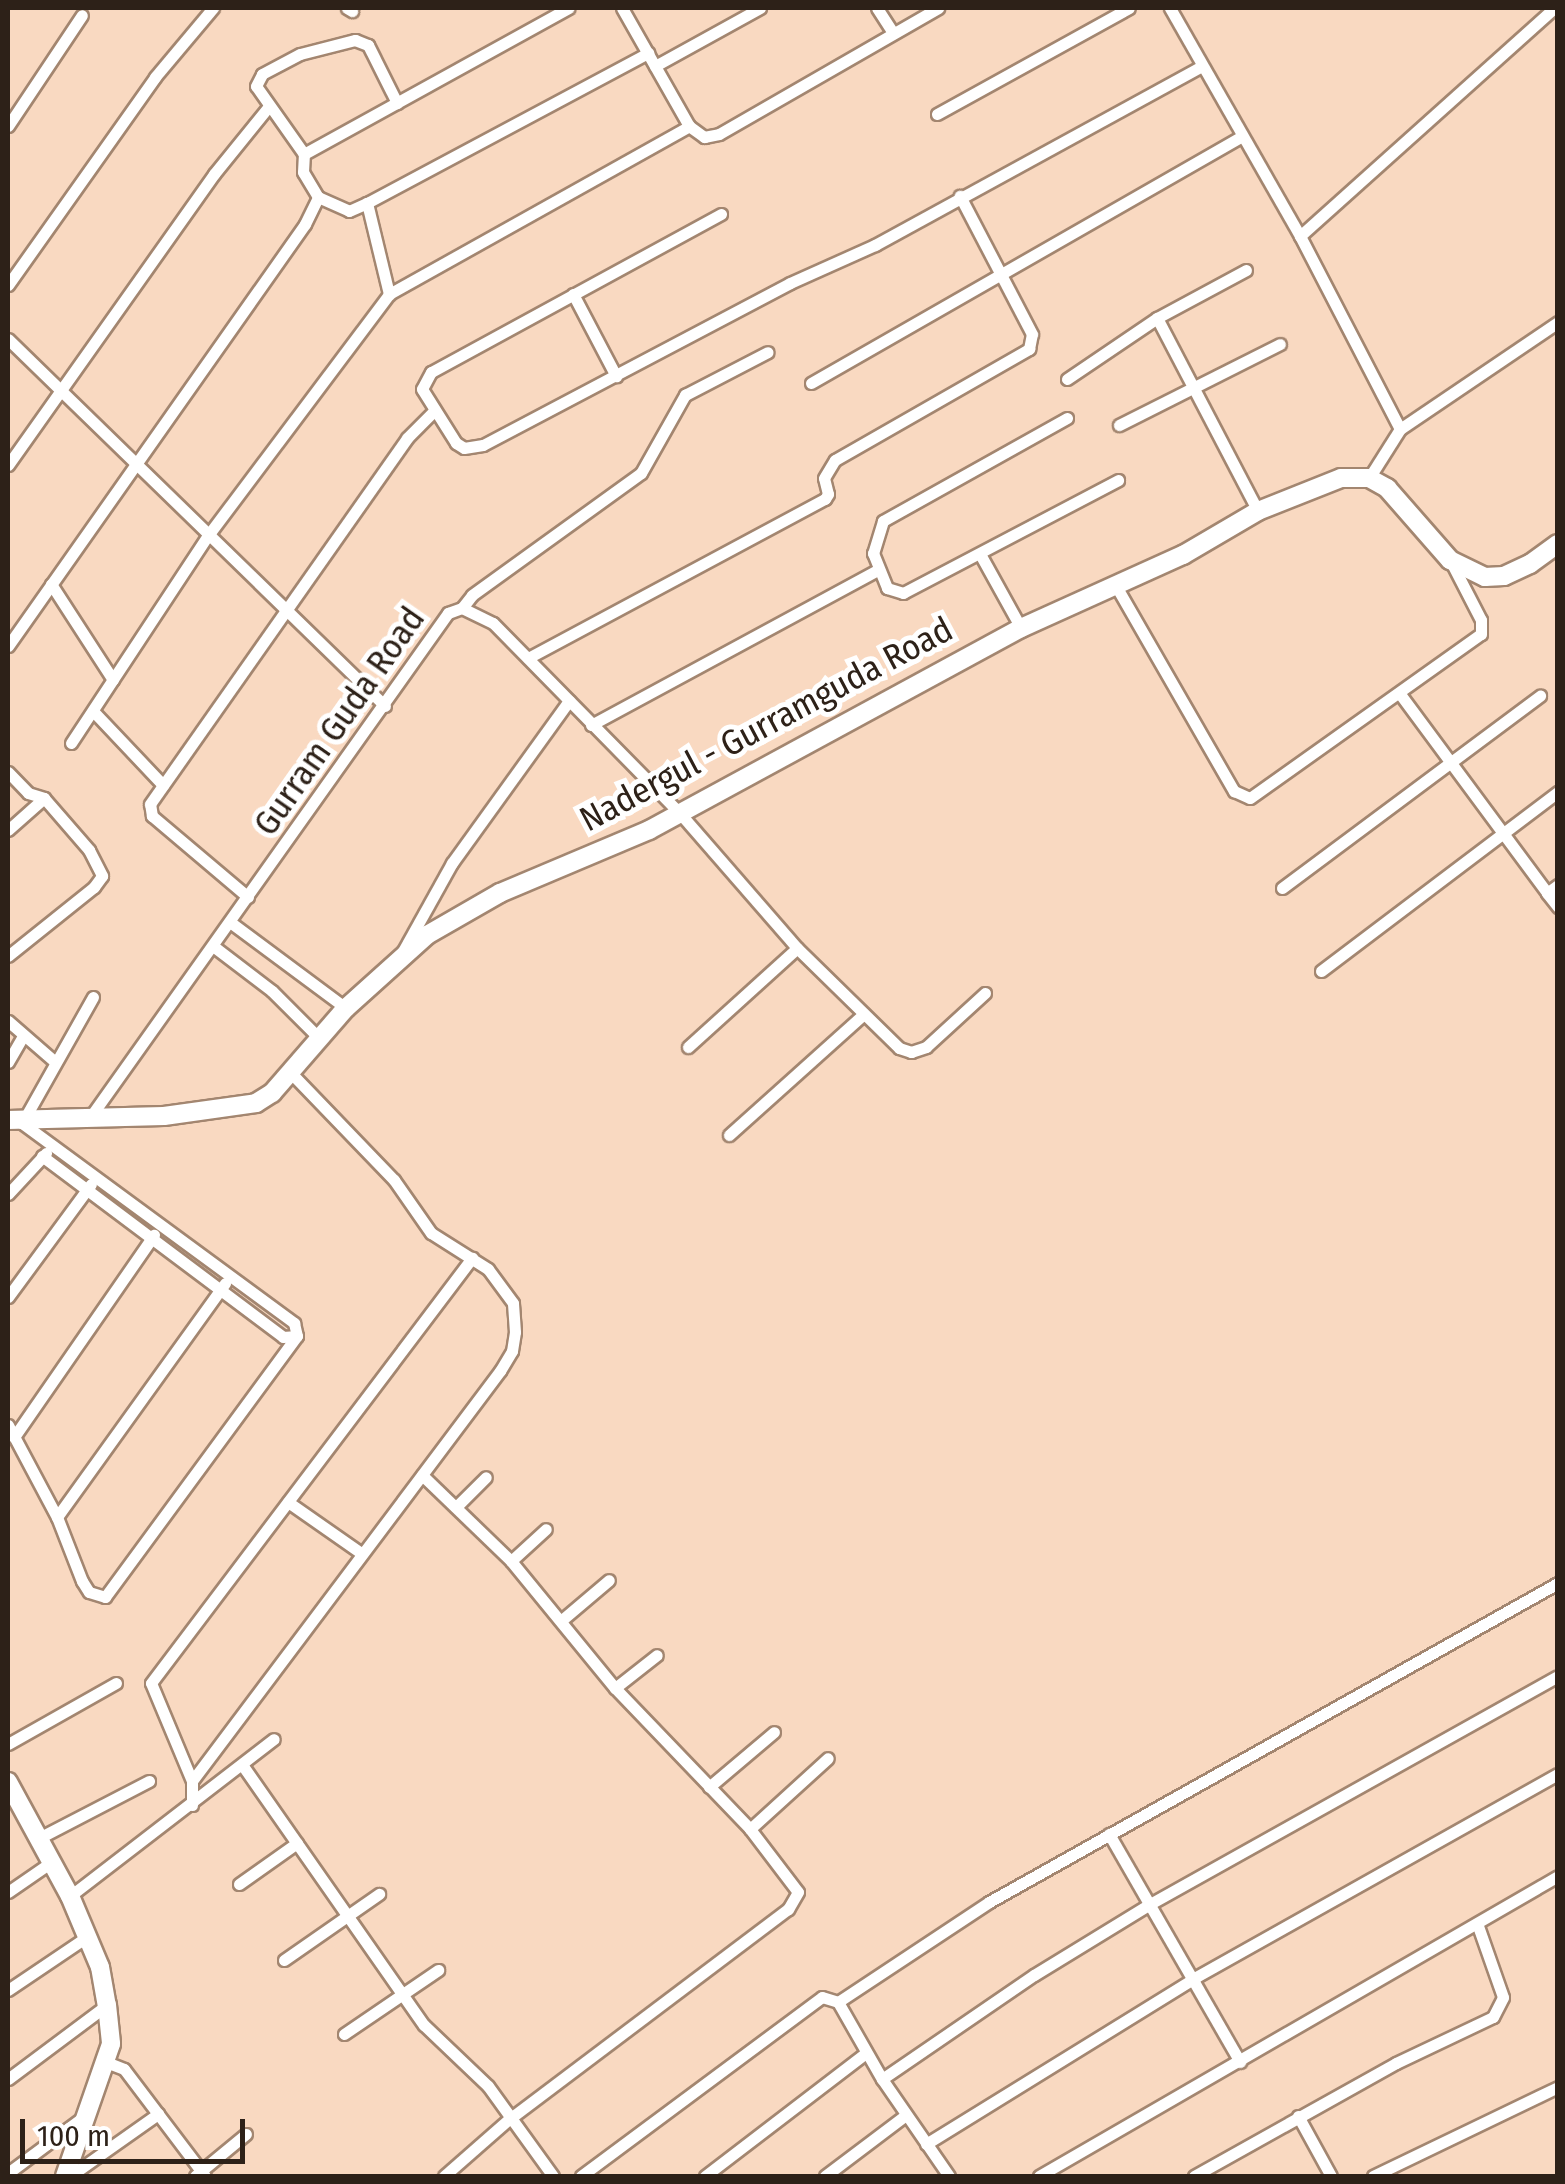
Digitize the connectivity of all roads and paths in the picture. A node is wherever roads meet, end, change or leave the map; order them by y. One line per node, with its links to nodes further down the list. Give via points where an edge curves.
1 (214, 8): 29 (street, via 155,77)
2 (568, 8): 15 (street)
3 (622, 8): 12 (street)
4 (760, 8): 13 (street)
5 (876, 8): 11 (street)
6 (938, 8): 11 (street)
7 (1129, 8): 17 (street)
8 (1170, 8): 14 (street)
9 (1554, 8): 26 (street)
10 (82, 15): 18 (street)
11 (892, 31): 19 (street, via 719,134 704,138)
12 (648, 53): 13 (street); 24 (street)
13 (655, 66): 19 (street)
14 (1202, 66): 20 (street); 22 (street)
15 (397, 104): 16 (street, via 368,45 354,40 300,54 262,74 256,86); 21 (street)
16 (269, 106): 21 (street); 40 (street)
17 (937, 114)
18 (8, 126)
19 (689, 126): 30 (street)
20 (1240, 138): 26 (street); 28 (street)
21 (304, 154): 23 (street, via 303,172)
22 (960, 196): 28 (street); 37 (street)
23 (318, 197): 24 (street, via 349,211); 46 (street, via 248,307)
24 (367, 203): 30 (street)
25 (721, 214): 31 (street)
26 (1300, 236): 45 (street)
27 (1246, 270): 32 (street)
28 (1000, 274): 39 (street); 62 (street, via 1032,334 1023,355 835,460 826,470 825,499)
29 (8, 285)
30 (389, 294): 51 (street)
31 (573, 294): 37 (street); 42 (street, via 431,372 422,389)
32 (1157, 318): 38 (street); 41 (street)
33 (1558, 322): 45 (street)
34 (8, 339): 40 (street)
35 (1280, 344): 41 (street)
36 (768, 352): 58 (street, via 685,394 642,473)
37 (616, 376): 42 (street, via 473,448 456,444)
38 (1067, 379)
39 (810, 383)
40 (60, 392): 46 (street); 47 (street)
41 (1193, 392): 44 (street); 50 (street)
42 (433, 412): 59 (street, via 407,438)
43 (1066, 418): 55 (street, via 892,514 875,542)
44 (1119, 425)
45 (1400, 430): 48 (street)
46 (134, 463): 51 (street); 56 (street)
47 (8, 464)
48 (1368, 478): 50 (main road, Nadergul - Gurramguda Road, via 1341,478); 54 (main road, via 1402,503)
49 (1118, 480): 53 (street)
50 (1258, 511): 57 (main road, Nadergul - Gurramguda Road)
51 (210, 534): 59 (street); 63 (street)
52 (1558, 544): 54 (main road, via 1504,576 1484,578)
53 (980, 554): 55 (street, via 903,593 887,588); 60 (street)
54 (1450, 560): 64 (street, via 1483,630)
55 (878, 570): 69 (street)
56 (50, 584): 61 (street); 63 (street)
57 (1116, 586): 60 (main road, Nadergul - Gurramguda Road); 64 (street, via 1242,798 1257,795)
58 (462, 608): 62 (street, Gurram Guda Road, via 493,623); 67 (street, Gurram Guda Road, via 448,613)
59 (286, 610): 67 (street); 73 (street)
60 (1021, 628): 76 (main road, Nadergul - Gurramguda Road)
61 (8, 646)
62 (528, 658): 66 (street, Gurram Guda Road)
63 (113, 680): 68 (street)
64 (1400, 694): 71 (street)
65 (1540, 696): 71 (street)
66 (569, 701): 69 (street, Gurram Guda Road); 87 (street, via 452,863)
67 (385, 706): 81 (street, Gurram Guda Road)
68 (93, 710): 70 (street); 73 (street)
69 (590, 724): 76 (street, Gurram Guda Road)
70 (71, 744)
71 (1452, 766): 78 (street); 79 (street)
72 (8, 772): 75 (street)
73 (163, 785): 81 (street, via 150,804 152,816)
74 (1558, 792): 78 (street)
75 (44, 798): 77 (street); 86 (street, via 89,850 102,876)
76 (678, 811): 85 (street, Gurram Guda Road); 87 (main road, Nadergul - Gurramguda Road, via 649,830 500,892 427,935)
77 (8, 830)
78 (1503, 836): 80 (street); 88 (street)
79 (1282, 888)
80 (1552, 889): 82 (street)
81 (248, 897): 83 (street, Gurram Guda Road)
82 (1558, 907)
83 (230, 922): 84 (street, Gurram Guda Road); 91 (street)
84 (213, 946): 95 (street); 100 (street, Gurram Guda Road)
85 (797, 948): 92 (street, Gurram Guda Road); 96 (street)
86 (8, 956)
87 (395, 965): 91 (main road, Nadergul - Gurramguda Road)
88 (1321, 971)
89 (985, 994): 92 (street, Gurram Guda Road, via 926,1047 911,1052)
90 (93, 996): 97 (street)
91 (346, 1008): 95 (main road, Nadergul - Gurramguda Road)
92 (864, 1014): 102 (street)
93 (8, 1021): 94 (street)
94 (23, 1036): 97 (street); 98 (street)
95 (320, 1038): 99 (main road, Nadergul - Gurramguda Road)
96 (688, 1046)
97 (54, 1060): 101 (street)
98 (8, 1062)
99 (291, 1072): 100 (main road, Nadergul - Gurramguda Road, via 256,1104 233,1110); 109 (street, via 394,1180 431,1233)
100 (91, 1116): 101 (main road, Nadergul - Gurramguda Road)
101 (15, 1122): 103 (street)
102 (729, 1135)
103 (48, 1152): 104 (street); 105 (street); 106 (street)
104 (96, 1178): 105 (street); 107 (street)
105 (88, 1189): 108 (street); 112 (street)
106 (8, 1194)
107 (160, 1225): 108 (street); 110 (street)
108 (152, 1238): 111 (street); 114 (street)
109 (472, 1258): 115 (street, via 513,1304 512,1351); 117 (street)
110 (230, 1276): 111 (street); 113 (street, via 294,1323)
111 (220, 1289): 113 (street, via 284,1337); 119 (street)
112 (8, 1297)
113 (297, 1336): 119 (street, via 105,1597 82,1582)
114 (11, 1431): 119 (street)
115 (422, 1475): 118 (street); 121 (street)
116 (486, 1478): 118 (street)
117 (288, 1502): 121 (street); 137 (street, via 151,1683)
118 (456, 1506): 122 (street)
119 (57, 1517)
120 (546, 1529): 122 (street)
121 (360, 1553): 137 (street)
122 (511, 1561): 125 (street)
123 (609, 1580): 125 (street)
124 (1558, 1582): 142 (street)
125 (563, 1619): 129 (street)
126 (657, 1655): 129 (street)
127 (1558, 1676): 151 (street)
128 (116, 1683): 132 (street)
129 (615, 1688): 138 (street)
130 (774, 1732): 138 (street)
131 (274, 1739): 134 (street)
132 (8, 1744)
133 (828, 1758): 141 (street)
134 (243, 1766): 140 (street); 144 (street)
135 (1558, 1774): 157 (street)
136 (148, 1781): 143 (street)
137 (192, 1781): 140 (street)
138 (709, 1788): 141 (street)
139 (10, 1792): 143 (main road)
140 (192, 1805): 150 (street)
141 (750, 1829): 173 (street, via 795,1882 796,1900)
142 (1109, 1834): 151 (street); 160 (street, via 989,1902)
143 (39, 1838): 145 (main road)
144 (297, 1843): 147 (street); 152 (street)
145 (53, 1861): 148 (street); 150 (main road)
146 (1558, 1876): 153 (street)
147 (238, 1884)
148 (8, 1892)
149 (379, 1894): 152 (street)
150 (70, 1896): 154 (main road)
151 (1150, 1904): 157 (street); 167 (street)
152 (348, 1916): 155 (street); 159 (street)
153 (1477, 1923): 165 (street); 172 (street, via 1503,1997 1493,2017)
154 (85, 1938): 158 (street); 161 (main road, via 100,1967)
155 (284, 1960)
156 (438, 1970): 159 (street)
157 (1196, 1978): 165 (street); 175 (street)
158 (8, 1990)
159 (402, 1994): 162 (street); 173 (street, via 424,2025 488,2086)
160 (838, 2002): 163 (street); 181 (street, via 814,2000)
161 (106, 2005): 164 (main road); 166 (street)
162 (344, 2034)
163 (866, 2052): 167 (street); 182 (street)
164 (106, 2062): 169 (main road); 170 (street, via 124,2070)
165 (1240, 2062): 185 (street)
166 (8, 2079)
167 (882, 2079): 171 (street)
168 (1558, 2088): 188 (street)
169 (89, 2113): 176 (street); 178 (main road)
170 (158, 2114): 177 (street); 178 (street)
171 (906, 2114): 175 (street); 183 (street)
172 (1298, 2116): 186 (street); 187 (street)
173 (509, 2119): 179 (street); 180 (street)
174 (246, 2134): 177 (street)
175 (926, 2144): 184 (street)
176 (8, 2173)
177 (200, 2175)
178 (68, 2176)
179 (444, 2176)
180 (554, 2176)
181 (580, 2176)
182 (706, 2176)
183 (825, 2176)
184 (949, 2176)
185 (1039, 2176)
186 (1194, 2176)
187 (1332, 2176)
188 (1373, 2176)

